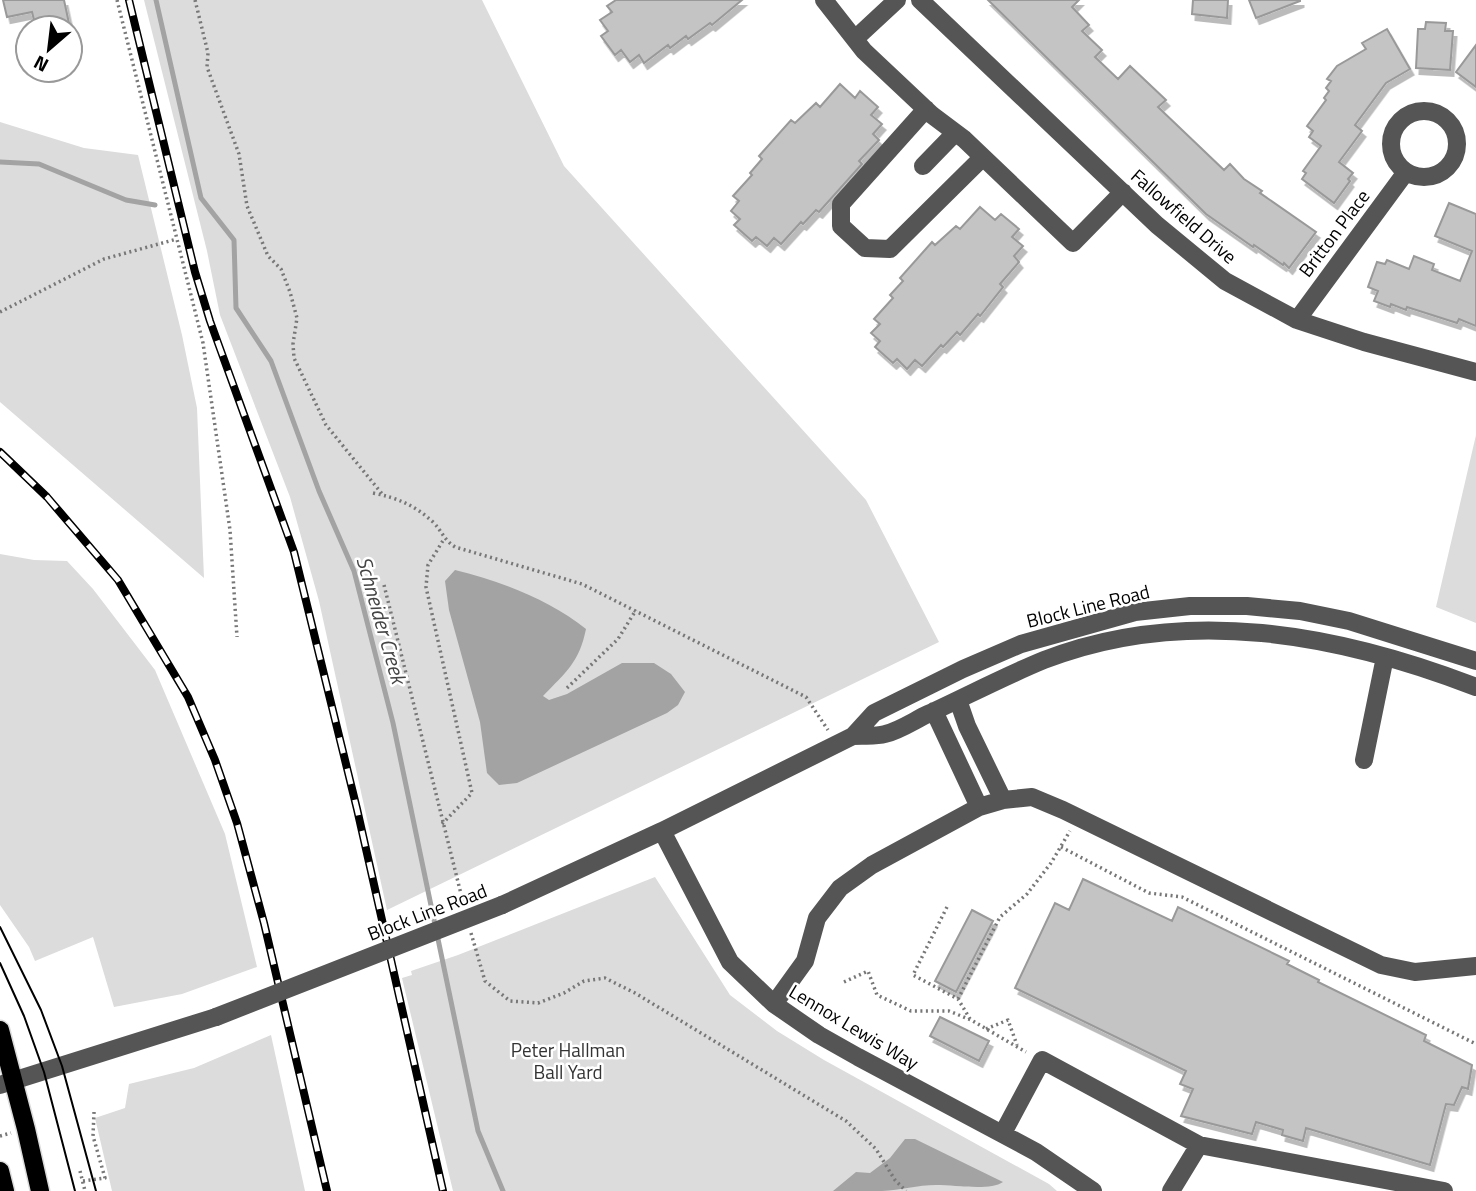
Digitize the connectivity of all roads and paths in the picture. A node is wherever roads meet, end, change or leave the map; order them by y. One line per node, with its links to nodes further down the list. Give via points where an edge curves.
1 (117, 0): 13 (path)
2 (195, 0): 18 (path, via 207,67 239,154 247,206 268,256 281,269 290,292 297,318 294,358 326,425)
3 (824, 0): 6 (street)
4 (897, 0): 6 (street)
5 (920, 0): 12 (street, Fallowfield Drive)
6 (856, 38): 7 (street)
7 (926, 109): 8 (street); 9 (street, via 841,204 841,226 865,248 890,249)
8 (955, 133): 9 (street); 10 (street)
9 (983, 157): 12 (street, via 1073,243)
10 (923, 166)
11 (1406, 172): 15 (street, Britton Place)
12 (1123, 192): 15 (street, Fallowfield Drive, via 1226,281)
13 (177, 239): 14 (path, via 104,259); 22 (path, via 203,343 219,447)
14 (0, 312)
15 (1297, 320): 16 (street, Fallowfield Drive)
16 (1476, 372)
17 (373, 493): 18 (path)
18 (383, 495): 19 (path, via 398,498 421,513)
19 (444, 539): 21 (path, via 455,547 582,584); 35 (path, via 428,565 426,587 472,793)
20 (384, 585): 35 (path)
21 (636, 610): 26 (path, via 618,639); 30 (path, via 806,696)
22 (237, 637)
23 (1385, 657): 25 (street, Block Line Road); 27 (street, Block Line Road, via 1274,632 1169,632 1095,644 1045,660); 31 (street)
24 (1476, 661): 29 (street, Block Line Road, via 1349,621 1300,611 1189,606 1135,612 1021,644 974,664 874,713)
25 (1476, 687)
26 (566, 688)
27 (958, 700): 28 (street, Block Line Road); 32 (street)
28 (934, 711): 29 (street, Block Line Road, via 885,734); 33 (street)
29 (853, 736): 30 (street, Block Line Road)
30 (835, 745): 36 (street, Block Line Road)
31 (1364, 760)
32 (1003, 800): 33 (street); 34 (street, via 1032,797)
33 (979, 807): 44 (street, via 872,865 840,888 817,918 805,961)
34 (1077, 816): 37 (path); 41 (street, via 1381,965 1415,972)
35 (442, 824): 38 (path)
36 (662, 831): 44 (street, Lennox Lewis Way, via 730,962); 51 (street, Block Line Road, bridge, via 502,905 216,1017)
37 (1061, 847): 43 (path, via 1027,894 1000,917); 48 (path, via 1149,893 1182,897)
38 (462, 902)
39 (947, 907): 43 (path, via 913,975)
40 (470, 928): 61 (path, via 485,981 510,1002 538,1003 584,981 605,978 846,1121 881,1156)
41 (1476, 966)
42 (844, 982): 45 (path, via 869,971 877,995 911,1011 949,1011)
43 (958, 999): 45 (path)
44 (774, 1004): 53 (street, Lennox Lewis Way, via 858,1057)
45 (971, 1020): 46 (path)
46 (986, 1029): 49 (path); 49 (path, via 1008,1020)
47 (0, 1030): 51 (main road)
48 (1476, 1044)
49 (1018, 1047): 50 (path)
50 (1042, 1060): 53 (street); 54 (street)
51 (7, 1083): 59 (main road)
52 (94, 1112): 57 (path, via 93,1136 105,1178)
53 (1003, 1133): 62 (street, Lennox Lewis Way)
54 (1199, 1145): 63 (street); 64 (street)
55 (0, 1171): 58 (main road)
56 (80, 1171): 57 (path)
57 (83, 1181): 60 (path)
58 (5, 1191)
59 (40, 1191)
60 (85, 1191)
61 (906, 1191)
62 (1093, 1191)
63 (1171, 1191)
64 (1444, 1191)

